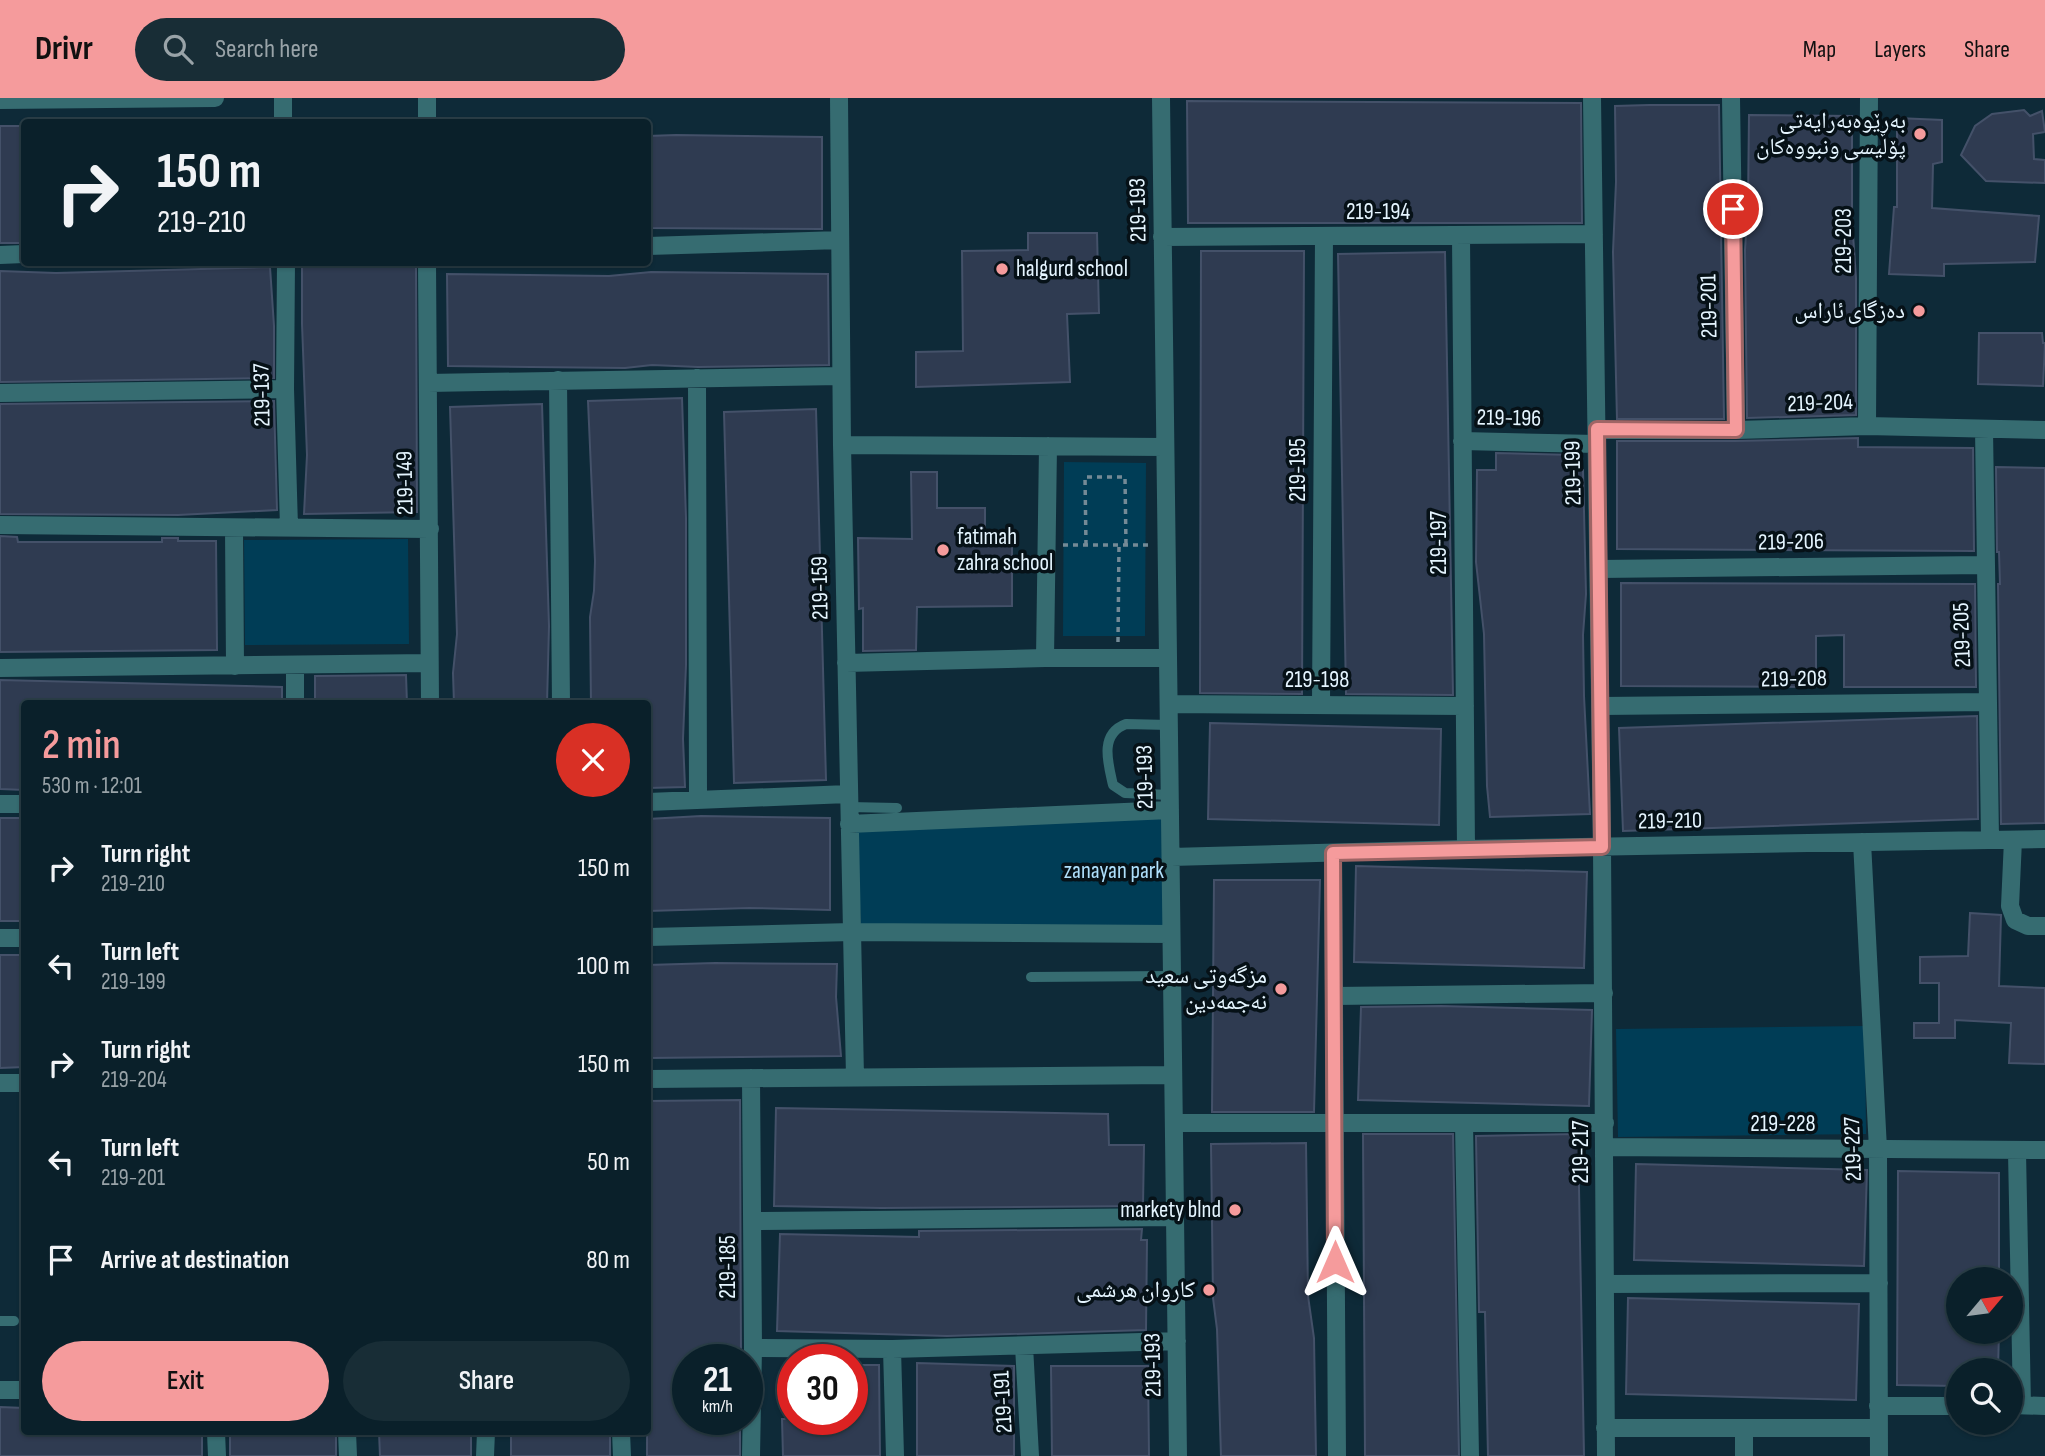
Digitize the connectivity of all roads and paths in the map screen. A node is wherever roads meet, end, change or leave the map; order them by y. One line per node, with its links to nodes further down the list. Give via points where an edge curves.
1 (215, 98): 9 (street)
2 (283, 98): 10 (street)
3 (427, 98): 11 (street)
4 (839, 98): 16 (street, 219-159)
5 (1161, 98): 15 (street, 219-193)
6 (1592, 98): 12 (street, 219-199)
7 (1731, 98): 30 (street, 219-201)
8 (1869, 98): 28 (street, 219-203)
9 (0, 100)
10 (283, 119)
11 (427, 119)
12 (1594, 234): 14 (street, 219-194); 32 (street, 219-199)
13 (1324, 236): 14 (street, 219-194); 15 (street, 219-194); 61 (street, 219-195)
14 (1461, 236): 33 (street, 219-197)
15 (1162, 237): 36 (street, 219-193)
16 (839, 240): 17 (street); 22 (street, 219-159)
17 (651, 246)
18 (21, 254): 19 (street)
19 (0, 255)
20 (286, 266): 26 (street, 219-137)
21 (427, 266): 25 (street, 219-149)
22 (841, 376): 23 (street); 34 (street, 219-159)
23 (696, 378): 24 (street); 65 (street)
24 (558, 380): 25 (street); 58 (street)
25 (428, 383): 40 (street, 219-149)
26 (285, 389): 27 (street); 38 (street, 219-137)
27 (0, 393)
28 (1867, 426): 29 (street, 219-204); 30 (street, 219-204)
29 (1983, 429): 31 (street, 219-204); 46 (street, 219-205)
30 (1736, 430): 32 (street, 219-204)
31 (2045, 430)
32 (1597, 437): 33 (street, 219-196); 47 (street, 219-199)
33 (1462, 441): 62 (street, 219-197)
34 (842, 445): 35 (street); 52 (street, 219-159)
35 (1048, 446): 36 (street); 41 (street)
36 (1165, 447): 45 (street, 219-193)
37 (0, 525): 39 (street)
38 (289, 527): 39 (street); 40 (street)
39 (234, 529): 54 (street)
40 (430, 529): 51 (street, 219-149)
41 (1047, 545): 42 (path); 48 (street)
42 (1086, 545): 43 (path); 44 (path, via 1085,477 1125,477)
43 (1119, 545): 44 (path); 49 (path)
44 (1126, 545): 45 (path)
45 (1166, 545): 50 (street, 219-193)
46 (1984, 565): 47 (street, 219-206); 59 (street, 219-205)
47 (1599, 569): 63 (street, 219-199)
48 (1045, 658): 49 (street); 52 (street)
49 (1118, 659): 50 (street)
50 (1168, 659): 60 (street, 219-193)
51 (429, 663): 53 (street); 57 (street, 219-149)
52 (846, 663): 71 (street, 219-159)
53 (295, 665): 54 (street); 56 (street)
54 (235, 666): 55 (street)
55 (0, 668)
56 (295, 700)
57 (430, 700)
58 (561, 700)
59 (1988, 702): 63 (street, 219-208); 72 (street, 219-205)
60 (1169, 704): 61 (street, 219-198); 64 (street, 219-193)
61 (1321, 704): 62 (street, 219-198)
62 (1465, 706): 77 (street, 219-197)
63 (1601, 706): 76 (street, 219-199)
64 (1169, 725): 67 (street, 219-193); 67 (lane, via 1120,726 1112,732 1107,760 1113,785 1125,793)
65 (698, 800): 66 (street); 71 (street)
66 (651, 802)
67 (1170, 803): 71 (street); 79 (street, 219-193)
68 (0, 804): 69 (street)
69 (21, 804)
70 (897, 808): 71 (lane)
71 (849, 809): 81 (street, 219-159)
72 (1990, 839): 74 (street, 219-210); 75 (street, 219-210)
73 (2045, 839): 74 (street, 219-210)
74 (2013, 840): 80 (street, via 2010,906 2015,920)
75 (1862, 842): 76 (street, 219-210); 101 (street, 219-227)
76 (1602, 847): 77 (street, 219-210); 88 (street, 219-217)
77 (1466, 849): 78 (street, 219-210)
78 (1333, 853): 79 (street, 219-210); 89 (street)
79 (1171, 858): 82 (street, 219-193)
80 (2045, 926)
81 (852, 932): 82 (street); 83 (street); 91 (street, 219-159)
82 (1171, 934): 86 (street, 219-193)
83 (651, 937)
84 (0, 938): 85 (street)
85 (21, 938)
86 (1171, 976): 87 (lane); 90 (street, 219-193)
87 (1031, 977)
88 (1604, 993): 89 (street); 99 (street, 219-217)
89 (1334, 996): 97 (street)
90 (1173, 1075): 91 (street); 96 (street, 219-193)
91 (855, 1077): 92 (street)
92 (751, 1078): 93 (street); 105 (street, 219-185)
93 (651, 1079)
94 (0, 1083): 95 (street)
95 (21, 1083)
96 (1174, 1123): 97 (street); 104 (street, 219-193)
97 (1335, 1123): 98 (street); 138 (street)
98 (1464, 1123): 99 (street); 139 (street)
99 (1605, 1123): 100 (street, 219-217)
100 (1605, 1147): 101 (street, 219-228); 107 (street, 219-217)
101 (1878, 1149): 103 (street, 219-228); 106 (street, 219-227)
102 (2045, 1150): 103 (street, 219-228)
103 (2017, 1152): 115 (street)
104 (1175, 1217): 105 (street); 110 (street, 219-193)
105 (752, 1221): 111 (street, 219-185)
106 (1879, 1283): 107 (street); 119 (street, 219-227)
107 (1606, 1284): 122 (street, 219-217)
108 (0, 1321): 109 (lane)
109 (14, 1321)
110 (1177, 1341): 112 (street); 137 (street, 219-193)
111 (753, 1344)
112 (1024, 1346): 114 (street); 136 (street, 219-191)
113 (763, 1348): 114 (street)
114 (892, 1349): 135 (street)
115 (2017, 1358)
116 (0, 1390): 117 (street)
117 (21, 1390)
118 (2023, 1405): 121 (street)
119 (1878, 1406): 120 (street); 123 (street, 219-227)
120 (1946, 1406)
121 (2045, 1406)
122 (1605, 1428): 124 (street); 140 (street, 219-217)
123 (1878, 1428): 124 (street); 142 (street, 219-227)
124 (1744, 1429): 141 (street)
125 (216, 1435): 130 (street)
126 (347, 1435): 131 (street)
127 (485, 1435): 132 (street)
128 (621, 1435): 133 (street)
129 (751, 1435): 134 (street, 219-185)
130 (217, 1456)
131 (348, 1456)
132 (485, 1456)
133 (622, 1456)
134 (751, 1456)
135 (895, 1456)
136 (1030, 1456)
137 (1178, 1456)
138 (1336, 1456)
139 (1471, 1456)
140 (1606, 1456)
141 (1744, 1456)
142 (1879, 1456)

